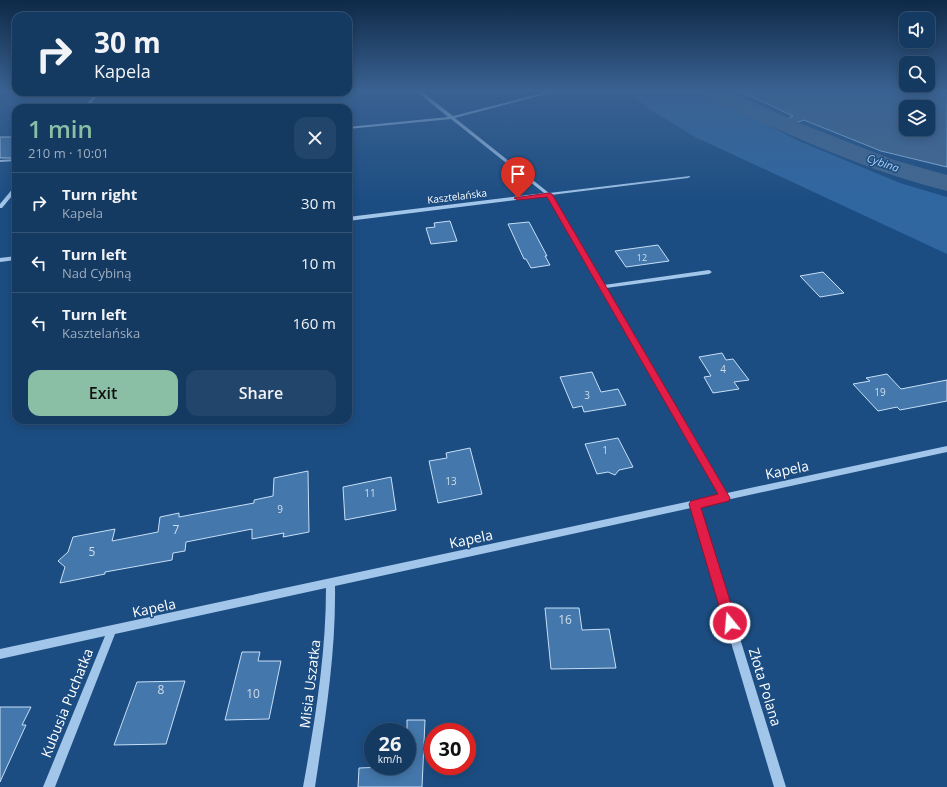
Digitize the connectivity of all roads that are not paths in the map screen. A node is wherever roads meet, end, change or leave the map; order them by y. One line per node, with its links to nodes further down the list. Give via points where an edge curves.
1 (463, 128): 6 (street)
2 (12, 160): 3 (street)
3 (0, 161)
4 (688, 177): 6 (street, Kasztelańska)
5 (12, 193): 7 (street)
6 (548, 194): 8 (street, Kasztelańska); 12 (street)
7 (0, 207)
8 (352, 218)
9 (12, 258): 10 (street)
10 (0, 260)
11 (708, 272): 12 (street)
12 (603, 287): 14 (street)
13 (947, 449): 14 (street, Kapela)
14 (725, 498): 15 (street, Kapela)
15 (694, 504): 16 (street, Kapela); 21 (street, Złota Polana)
16 (330, 583): 17 (street, Kapela); 20 (street, Misia Uszatka, via 331,620 327,667)
17 (112, 630): 18 (street, Kapela); 19 (street, Kubusia Puchatka)
18 (0, 654)
19 (48, 787)
20 (309, 787)
21 (780, 787)

